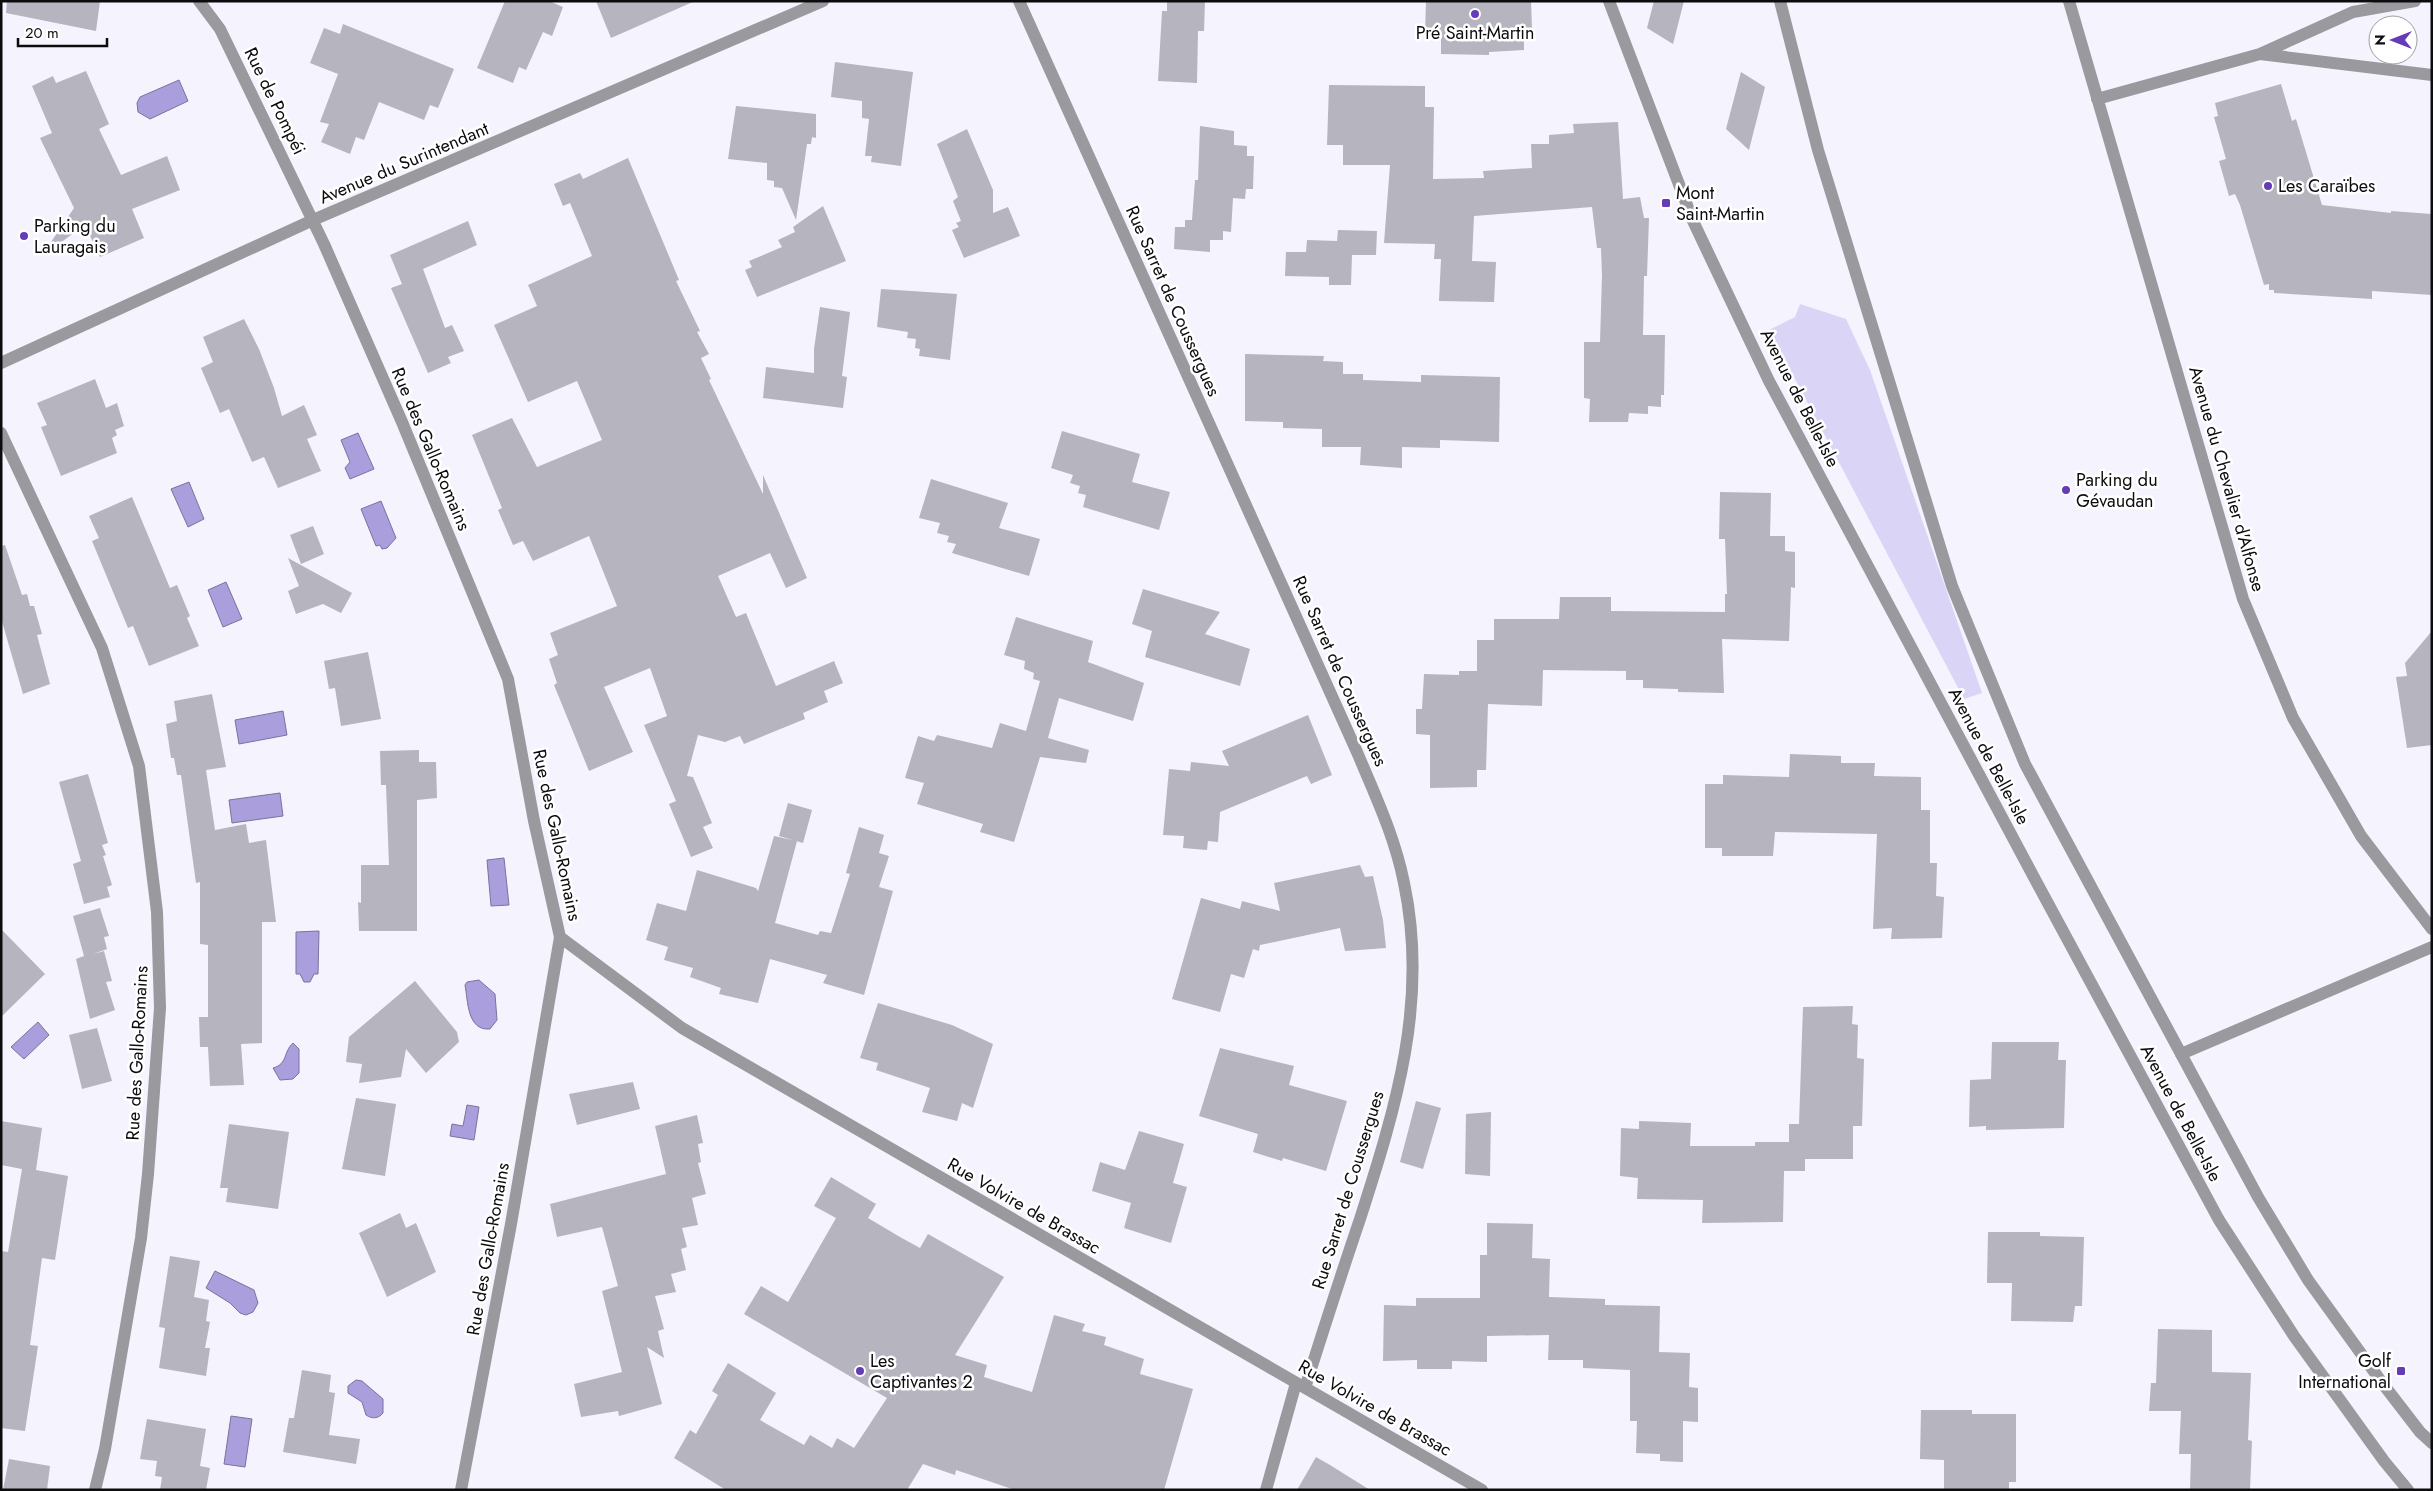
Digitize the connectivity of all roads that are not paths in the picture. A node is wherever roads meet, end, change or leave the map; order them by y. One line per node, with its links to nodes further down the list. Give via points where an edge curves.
1 (199, 1): 11 (street, Rue de Pompéi, via 220,29)
2 (823, 1): 11 (street, Avenue du Surintendant)
3 (1019, 1): 18 (street, Rue Sarret de Coussergues, via 1353,743 1394,842 1405,884 1414,960 1409,1038 1386,1138)
4 (1609, 1): 24 (street, Avenue de Belle-Isle, via 1693,221 1770,381 2144,1082 2215,1213 2294,1336)
5 (1780, 1): 17 (street, Avenue de Belle-Isle, via 1818,150 1952,586 2025,764)
6 (2069, 1): 10 (street, Avenue du Chevalier d'Alfonse)
7 (2415, 1): 8 (street, via 2353,12)
8 (2260, 54): 9 (street); 10 (street)
9 (2432, 76)
10 (2097, 99): 14 (street, Avenue du Chevalier d'Alfonse, via 2243,599 2293,718 2361,836)
11 (313, 220): 12 (street, Avenue du Surintendant); 15 (street, Rue des Gallo-Romains, via 402,422 508,679)
12 (1, 363)
13 (1, 433): 20 (street, Rue des Gallo-Romains, via 102,648 139,766 157,912 160,1008 148,1174 141,1238)
14 (2432, 929)
15 (560, 937): 18 (street, Rue Volvire de Brassac, via 682,1028); 21 (street, Rue des Gallo-Romains)
16 (2432, 947): 17 (street)
17 (2181, 1054): 19 (street, Avenue de Belle-Isle, via 2308,1280 2388,1391)
18 (1300, 1385): 22 (street, Rue Sarret de Coussergues); 23 (street, Rue Volvire de Brassac)
19 (2432, 1443)
20 (96, 1490)
21 (461, 1490)
22 (1266, 1490)
23 (1482, 1490)
24 (2408, 1490)

